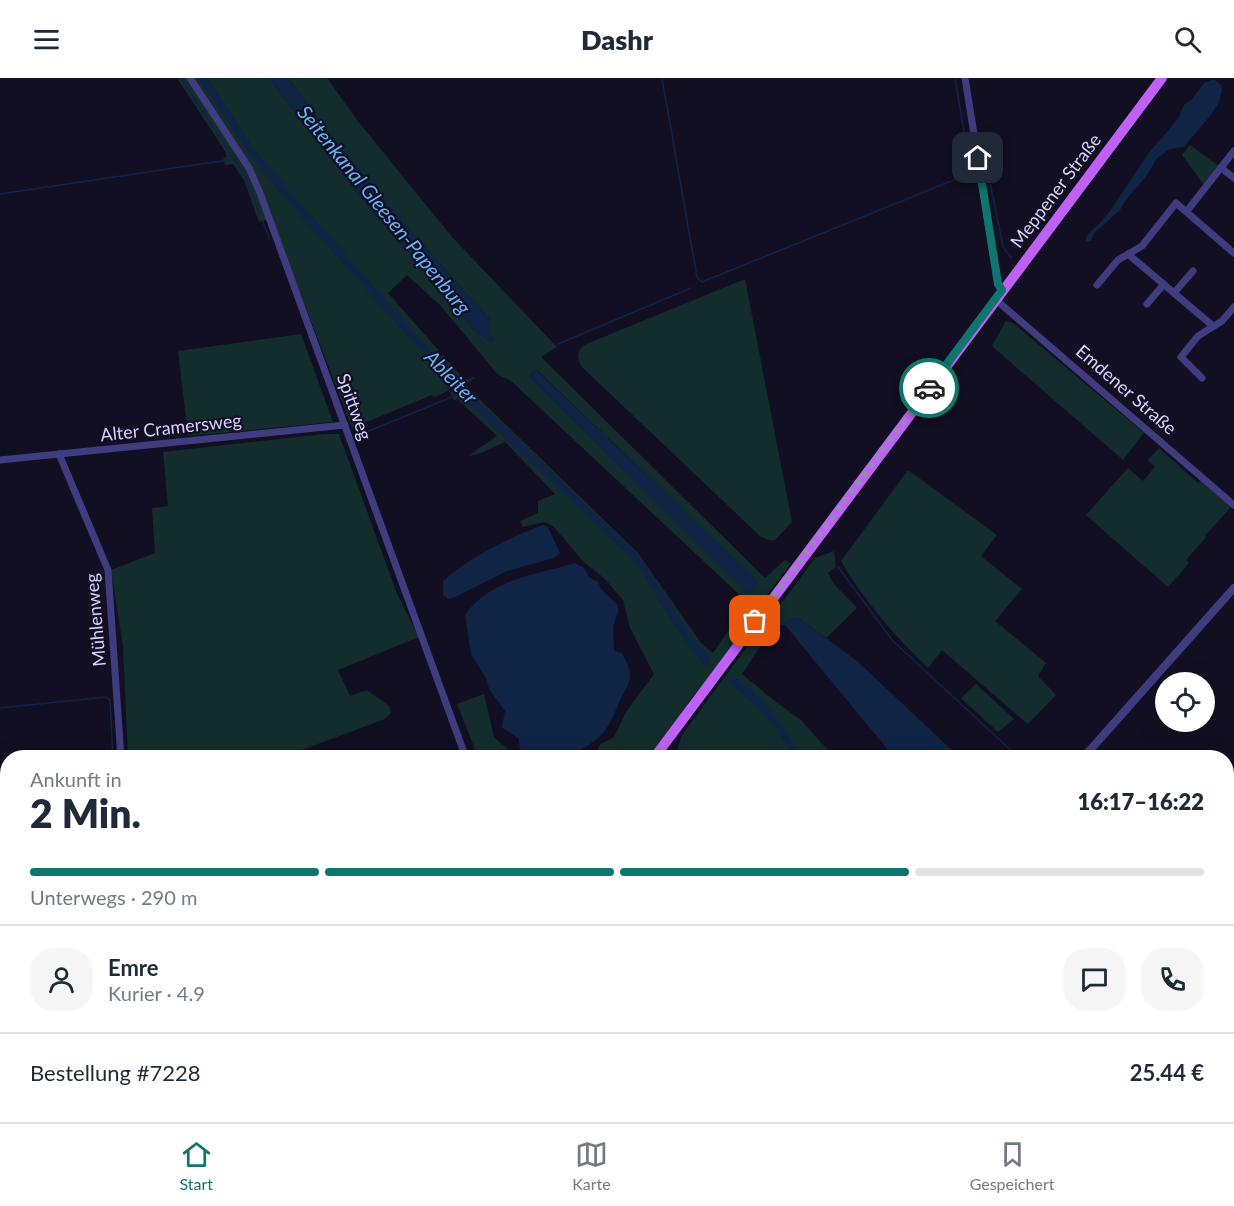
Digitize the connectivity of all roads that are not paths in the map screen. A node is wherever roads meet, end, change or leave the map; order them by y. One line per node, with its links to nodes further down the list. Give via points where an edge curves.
1 (190, 78): 20 (street, Spittweg, via 249,168)
2 (965, 78): 13 (street)
3 (1162, 78): 13 (main road, Meppener Straße)
4 (1234, 151): 5 (street)
5 (1221, 168): 6 (street); 7 (street)
6 (1234, 178)
7 (1187, 211): 8 (street); 9 (street, via 1176,203 1142,246)
8 (1234, 253)
9 (1128, 254): 11 (street); 12 (street)
10 (1193, 271): 14 (street)
11 (1164, 284): 14 (street); 16 (street)
12 (1097, 285)
13 (1002, 290): 15 (main road, Meppener Straße)
14 (1174, 293): 18 (street)
15 (995, 299): 23 (street, Emdener Straße); 27 (main road, Meppener Straße)
16 (1147, 304)
17 (1234, 307): 18 (street)
18 (1213, 326): 19 (street, via 1198,336 1181,357)
19 (1203, 378)
20 (345, 425): 21 (street, Alter Cramersweg); 26 (street, Spittweg)
21 (59, 454): 22 (street, Alter Cramersweg); 25 (street, Mühlenweg, via 108,570)
22 (0, 460)
23 (1234, 505)
24 (1234, 588): 28 (street)
25 (120, 750)
26 (463, 750)
27 (660, 750)
28 (1090, 750)

